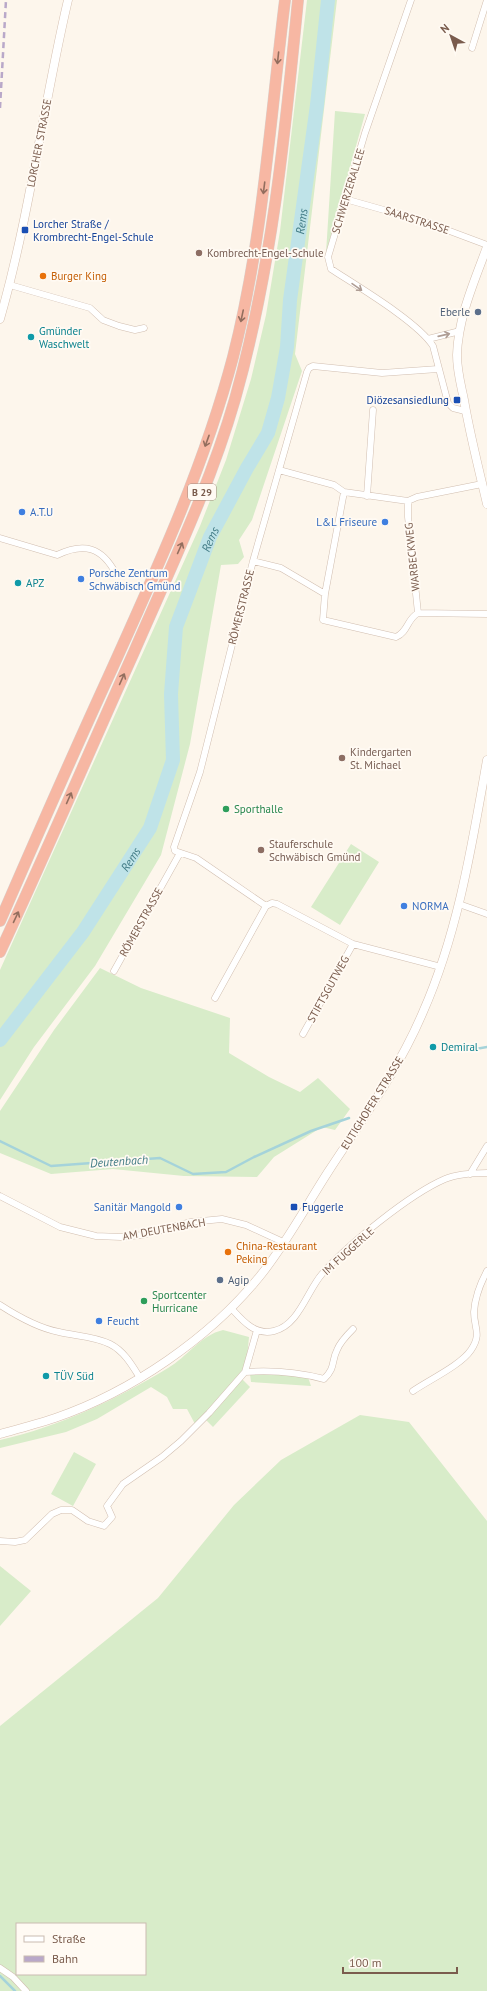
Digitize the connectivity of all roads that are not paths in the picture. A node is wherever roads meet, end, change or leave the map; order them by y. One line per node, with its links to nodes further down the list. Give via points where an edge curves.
1 (68, 0): 9 (street, LORCHER STRASSE, via 55,53)
2 (283, 0): 34 (highway, B 29, one-way to 34, via 272,118 254,262 221,400 197,469 164,550)
3 (298, 0): 36 (highway, B 29, one-way to 3, via 192,519 234,402 254,327 270,246 287,117)
4 (411, 0): 7 (street, SCHWERZERALLEE, via 387,65)
5 (487, 0): 6 (street)
6 (472, 48)
7 (345, 199): 8 (street, SAARSTRASSE, via 424,220); 13 (street, SCHWERZERALLEE, one-way to 13, via 328,262 331,269)
8 (487, 246): 12 (street, via 467,301)
9 (10, 285): 10 (street, LORCHER STRASSE); 11 (street, via 90,308 103,320 119,326 135,330)
10 (0, 318)
11 (144, 328)
12 (460, 331): 13 (street, one-way to 12); 16 (street, via 458,372)
13 (428, 339): 14 (street, SCHWERZERALLEE, via 433,346)
14 (438, 369): 16 (street, SCHWERZERALLEE, via 448,403 453,408); 17 (street, RÖMERSTRASSE, via 382,373 313,366 309,368)
15 (373, 410): 20 (street)
16 (465, 411): 18 (street)
17 (279, 470): 19 (street, via 334,485); 24 (street, RÖMERSTRASSE)
18 (482, 484): 21 (street); 22 (street)
19 (344, 492): 20 (street); 26 (street)
20 (367, 496): 21 (street)
21 (408, 501): 27 (street, WARBECKWEG)
22 (487, 504)
23 (0, 538): 25 (street, via 57,556 68,550 87,548 107,558)
24 (253, 561): 26 (street, via 281,568); 30 (street, RÖMERSTRASSE, via 200,772)
25 (116, 574)
26 (325, 594): 27 (street, via 323,620 396,637 404,634 412,616)
27 (418, 613): 28 (street)
28 (487, 614)
29 (487, 760): 31 (street, EUTIGHOFER STRASSE)
30 (177, 851): 32 (street, via 196,858); 38 (street, RÖMERSTRASSE)
31 (459, 904): 33 (street); 37 (street, EUTIGHOFER STRASSE)
32 (266, 906): 35 (street, STIFTSGUTWEG, via 277,904); 39 (street)
33 (487, 914)
34 (0, 921)
35 (353, 944): 37 (street, STIFTSGUTWEG); 40 (street, STIFTSGUTWEG)
36 (0, 952)
37 (441, 967): 45 (street, EUTIGHOFER STRASSE, via 423,1014 405,1050)
38 (114, 971)
39 (215, 998)
40 (303, 1034)
41 (487, 1146): 43 (street)
42 (487, 1173): 43 (street, IM FUGGERLE)
43 (470, 1174): 50 (street, IM FUGGERLE, via 446,1179 385,1218 325,1270 288,1324 274,1331)
44 (0, 1196): 45 (street, AM DEUTENBACH, via 60,1227 96,1236 142,1235 191,1222 222,1219 246,1225)
45 (283, 1242): 48 (street, EUTIGHOFER STRASSE, via 263,1273)
46 (487, 1271): 53 (street, via 478,1290 474,1311 477,1337 470,1351)
47 (0, 1305): 52 (street, via 57,1332 110,1344 129,1361)
48 (231, 1308): 50 (street, via 244,1322); 52 (street, EUTIGHOFER STRASSE, via 184,1349)
49 (353, 1329): 51 (street, via 339,1346 334,1365 324,1379 267,1370)
50 (257, 1330): 51 (street)
51 (245, 1372): 55 (street, via 181,1442 123,1484 107,1506 112,1517 104,1526 88,1521 72,1510 61,1510 52,1514 26,1540)
52 (140, 1378): 54 (street, EUTIGHOFER STRASSE, via 99,1400 55,1418)
53 (414, 1391)
54 (0, 1434)
55 (0, 1540)
56 (0, 1968): 57 (street)
57 (26, 1991)

